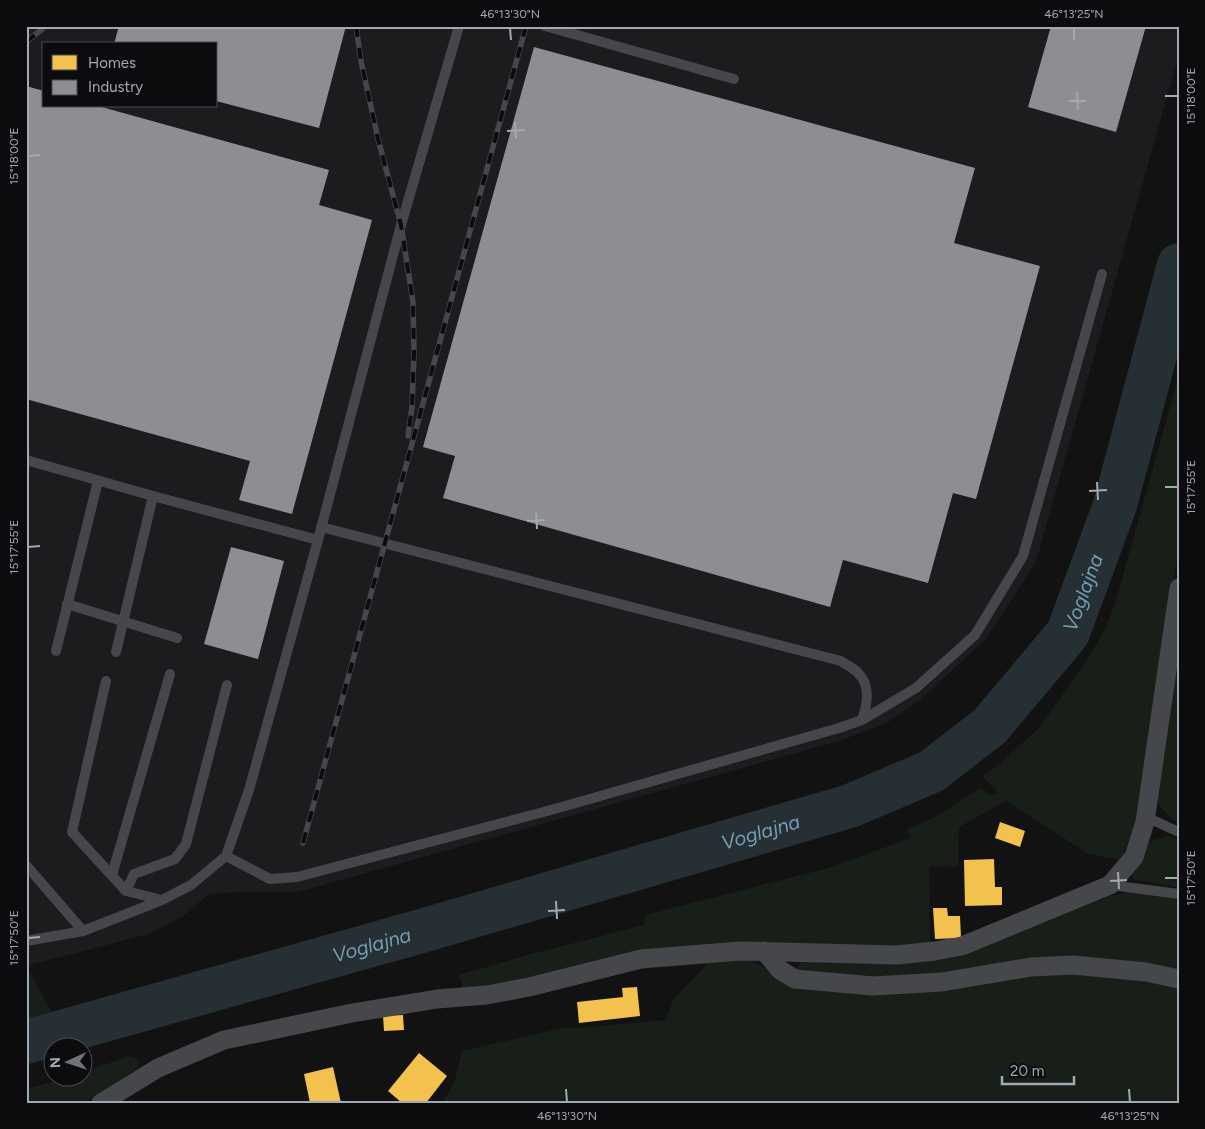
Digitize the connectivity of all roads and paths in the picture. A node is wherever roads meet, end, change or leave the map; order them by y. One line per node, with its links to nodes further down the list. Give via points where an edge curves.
1 (459, 26): 8 (lane)
2 (545, 26): 3 (lane)
3 (734, 79)
4 (1102, 274): 19 (lane, via 1023,556 975,635 916,688)
5 (26, 460): 6 (lane)
6 (98, 480): 7 (lane); 11 (lane)
7 (152, 496): 9 (lane); 12 (lane)
8 (321, 527): 9 (lane); 19 (lane, via 841,661 860,674 866,688 867,704)
9 (318, 540): 22 (lane, via 249,790)
10 (1179, 588): 20 (street)
11 (67, 604): 12 (lane); 14 (lane)
12 (123, 622): 13 (lane); 15 (lane)
13 (177, 638)
14 (56, 651)
15 (116, 652)
16 (170, 674): 24 (lane)
17 (106, 681): 24 (lane, via 72,832)
18 (227, 686): 26 (lane, via 186,844 175,859 134,874)
19 (862, 720): 22 (lane, via 551,810 297,877 270,879)
20 (1146, 817): 21 (lane); 25 (street, via 1134,857)
21 (1179, 832)
22 (226, 856): 28 (lane, via 191,885)
23 (26, 865): 29 (lane)
24 (112, 875): 26 (lane)
25 (1110, 885): 27 (lane); 31 (street, via 962,946 897,955)
26 (126, 891): 28 (lane)
27 (1179, 894)
28 (162, 900): 29 (lane)
29 (83, 931): 30 (lane)
30 (26, 941)
31 (764, 951): 32 (street, via 780,970 804,981 873,986 942,982 1031,967 1073,964 1146,972); 33 (street, via 641,959 529,987 352,1013 224,1040 158,1068)
32 (1179, 980)
33 (101, 1103)

